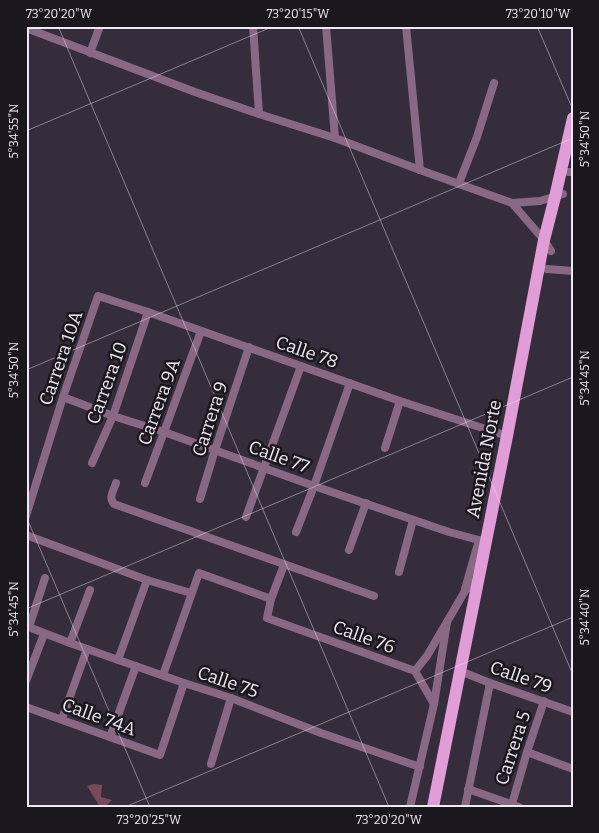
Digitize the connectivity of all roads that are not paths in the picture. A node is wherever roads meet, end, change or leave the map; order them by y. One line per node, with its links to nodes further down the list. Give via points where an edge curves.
1 (100, 26): 6 (street)
2 (253, 26): 8 (street)
3 (326, 26): 10 (street)
4 (406, 26): 12 (street)
5 (26, 28): 6 (street)
6 (90, 53): 8 (street)
7 (494, 83): 14 (street)
8 (260, 114): 10 (street)
9 (573, 118): 15 (main road, Avenida Norte)
10 (335, 138): 12 (street)
11 (573, 148): 13 (main road, Avenida Norte)
12 (420, 170): 14 (street)
13 (570, 172): 15 (main road, Avenida Norte)
14 (459, 183): 16 (street)
15 (559, 196): 16 (street, via 540,201); 17 (main road, Avenida Norte)
16 (512, 202): 17 (street)
17 (547, 246): 18 (main road, Avenida Norte); 30 (main road, Avenida Norte)
18 (547, 269): 19 (street); 65 (main road, Avenida Norte)
19 (573, 271)
20 (98, 296): 21 (street, Calle 78); 26 (street, Carrera 10A)
21 (148, 312): 22 (street, Calle 78); 28 (street, Carrera 10)
22 (201, 330): 23 (street, Calle 78); 29 (street, Carrera 9A)
23 (249, 347): 24 (street, Calle 78); 32 (street, Carrera 9)
24 (300, 366): 25 (street, Calle 78); 34 (street)
25 (350, 383): 27 (street, Calle 78); 37 (street)
26 (63, 397): 28 (street, Calle 77); 40 (street, Carrera 10A)
27 (400, 401): 30 (street, Calle 78); 31 (street)
28 (112, 416): 29 (street, Calle 77); 33 (street, Carrera 10)
29 (164, 432): 32 (street, Calle 77); 36 (street, Carrera 9A)
30 (506, 436): 45 (main road, Avenida Norte)
31 (385, 448)
32 (215, 450): 34 (street, Calle 77); 38 (street, Carrera 9)
33 (92, 463)
34 (264, 468): 37 (street, Calle 77); 41 (street)
35 (116, 483): 47 (street, via 110,498 114,504)
36 (145, 483)
37 (314, 486): 39 (street, Calle 77); 43 (street)
38 (200, 499)
39 (366, 503): 42 (street, Calle 77); 46 (street)
40 (26, 516)
41 (246, 517)
42 (413, 520): 45 (street, Calle 77); 48 (street)
43 (296, 532)
44 (26, 535): 51 (street)
45 (482, 541): 50 (main road, Avenida Norte); 53 (street)
46 (349, 550)
47 (284, 565): 55 (street); 56 (street)
48 (399, 572)
49 (45, 578): 58 (street)
50 (478, 578): 53 (street); 65 (main road, Avenida Norte)
51 (147, 580): 54 (street); 62 (street)
52 (90, 590): 60 (street)
53 (465, 591): 57 (street)
54 (191, 593): 56 (street, via 199,573); 66 (street)
55 (374, 596)
56 (271, 599): 64 (street, Calle 76, via 267,618)
57 (447, 622): 64 (street); 72 (street)
58 (27, 627): 59 (street, Calle 75)
59 (44, 634): 60 (street, Calle 75); 67 (street)
60 (70, 644): 61 (street, Calle 75)
61 (87, 649): 62 (street, Calle 75); 75 (street)
62 (118, 660): 63 (street, Calle 75)
63 (136, 666): 66 (street, Calle 75); 76 (street)
64 (415, 671): 72 (street)
65 (464, 672): 69 (street, Calle 79); 84 (main road, Avenida Norte); 85 (main road, Avenida Norte)
66 (163, 675): 68 (street, Calle 75)
67 (26, 681)
68 (184, 683): 70 (street, Calle 75); 76 (street, Calle 74A, via 160,755)
69 (490, 683): 71 (street, Calle 79); 81 (street)
70 (231, 698): 78 (street); 79 (street, Calle 75)
71 (544, 701): 74 (street, Calle 79); 77 (street, Carrera 5)
72 (434, 704): 79 (street)
73 (26, 707): 75 (street, Calle 74A)
74 (573, 712)
75 (62, 719): 76 (street, Calle 74A)
76 (110, 737)
77 (527, 752): 80 (street); 82 (street, Carrera 5)
78 (211, 764)
79 (420, 767): 83 (street)
80 (573, 769)
81 (468, 789): 82 (street); 86 (street)
82 (515, 805)
83 (410, 807)
84 (433, 807)
85 (441, 807)
86 (465, 807)

